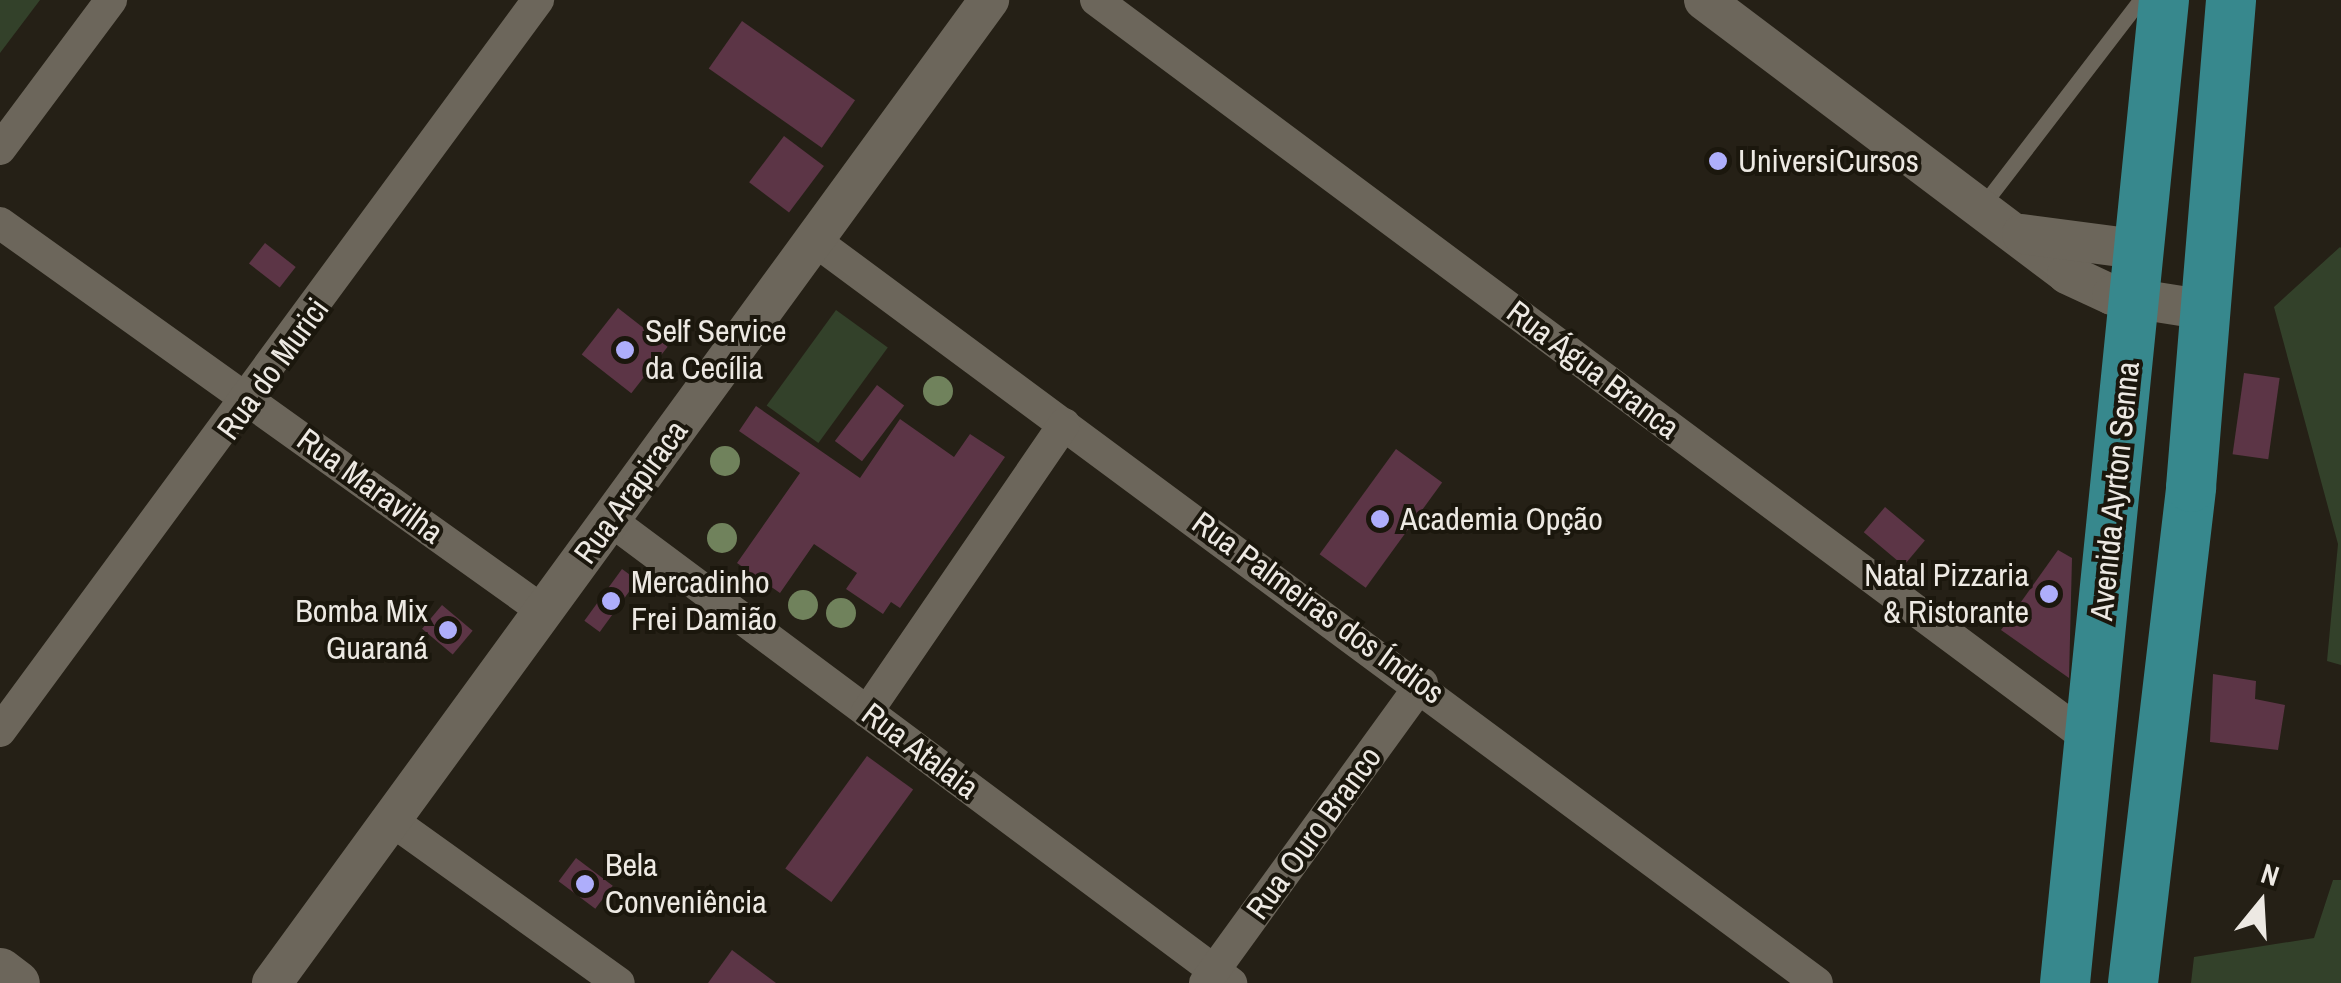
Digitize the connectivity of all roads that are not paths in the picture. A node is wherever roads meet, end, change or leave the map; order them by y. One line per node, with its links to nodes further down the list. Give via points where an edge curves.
1 (111, 0): 9 (street)
2 (538, 0): 17 (street, Rua do Murici)
3 (989, 0): 13 (street, Rua Arapiraca)
4 (1096, 0): 24 (street, Rua Água Branca)
5 (1704, 0): 10 (street)
6 (2140, 0): 10 (lane)
7 (2164, 0): 14 (main road, Avenida Ayrton Senna)
8 (2231, 0): 16 (main road)
9 (0, 150)
10 (1982, 206): 12 (street)
11 (0, 223): 17 (street, Rua Maravilha)
12 (2018, 232): 14 (street); 15 (street, via 2066,274)
13 (814, 240): 18 (street, Rua Palmeiras dos Índios); 19 (street, Rua Arapiraca)
14 (2136, 248): 15 (main road, Avenida Ayrton Senna)
15 (2132, 299): 16 (street); 24 (main road, Avenida Ayrton Senna)
16 (2207, 310): 33 (main road)
17 (252, 400): 20 (street, Rua Maravilha); 23 (street, Rua do Murici)
18 (1064, 424): 21 (street, Rua Palmeiras dos Índios); 22 (street)
19 (610, 520): 20 (street, Rua Arapiraca); 22 (street, Rua Atalaia)
20 (543, 611): 25 (street, Rua Arapiraca)
21 (1422, 683): 27 (street, Rua Ouro Branco); 31 (street, Rua Palmeiras dos Índios)
22 (867, 712): 27 (street, Rua Atalaia)
23 (0, 731)
24 (2090, 740): 32 (main road, Avenida Ayrton Senna)
25 (391, 820): 29 (street, Rua Arapiraca); 30 (street)
26 (0, 970): 28 (main road)
27 (1217, 979)
28 (17, 983)
29 (272, 983)
30 (620, 983)
31 (1817, 983)
32 (2065, 983)
33 (2133, 983)

